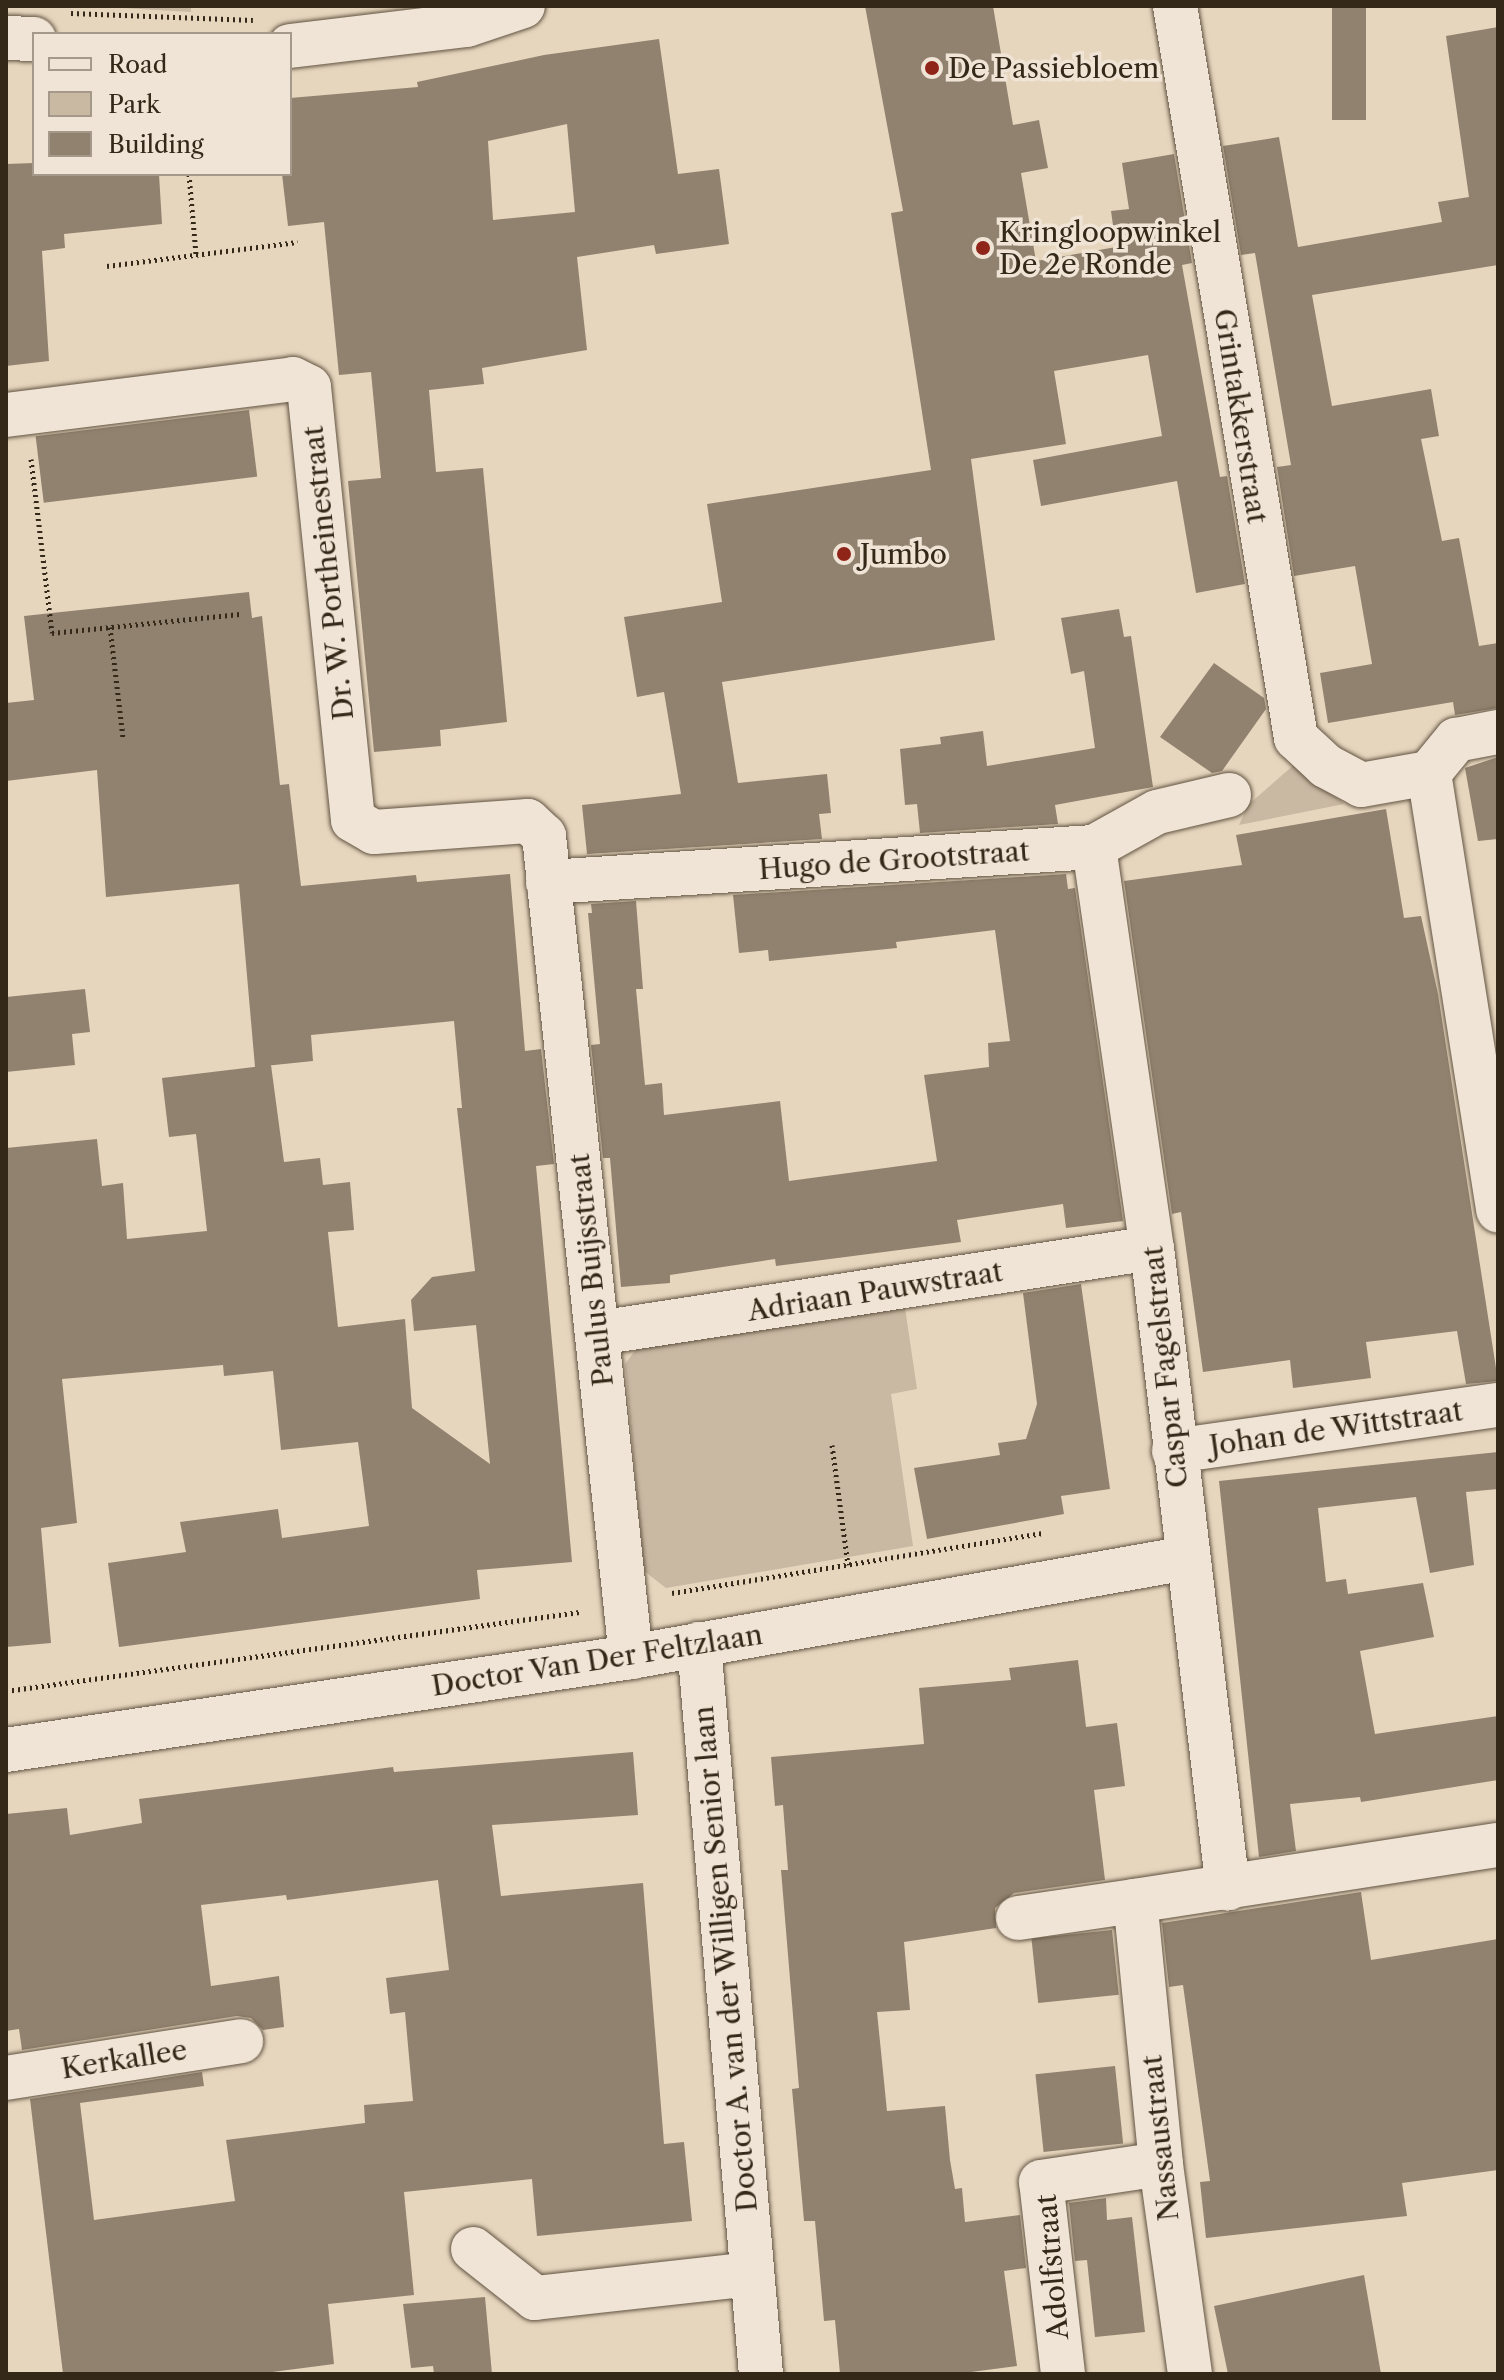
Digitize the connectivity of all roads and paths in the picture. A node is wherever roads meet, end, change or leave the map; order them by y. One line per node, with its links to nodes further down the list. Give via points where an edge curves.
1 (523, 6): 5 (street, via 467,25)
2 (1175, 6): 16 (street, Grintakkerstraat, via 1282,678 1296,738 1326,766 1361,785)
3 (50, 26): 4 (path); 6 (street)
4 (245, 32)
5 (292, 32)
6 (6, 38)
7 (189, 176): 9 (path)
8 (297, 242): 9 (path)
9 (196, 254): 10 (path)
10 (107, 266)
11 (16, 413): 13 (path, via 52,633); 19 (street, Dr. W. Portheinestraat, via 293,379 309,387 353,820 374,832 528,821 544,836)
12 (240, 614): 13 (path)
13 (110, 627): 15 (path)
14 (1498, 732): 16 (street, via 1456,740)
15 (123, 738)
16 (1429, 773): 20 (street)
17 (1229, 795): 18 (street, Hugo de Grootstraat, via 1157,812)
18 (1094, 847): 19 (street, Hugo de Grootstraat); 21 (street, Caspar Fagelstraat)
19 (548, 882): 22 (street, Paulus Buijsstraat)
20 (1498, 1211)
21 (1152, 1248): 22 (street, Adriaan Pauwstraat); 25 (street, Caspar Fagelstraat)
22 (598, 1333): 29 (street, Paulus Buijsstraat)
23 (1498, 1405): 25 (street, Johan de Wittstraat)
24 (832, 1445): 28 (path)
25 (1174, 1451): 27 (street, Caspar Fagelstraat)
26 (1045, 1532): 28 (path)
27 (1187, 1558): 30 (street, Doctor Van Der Feltzlaan); 35 (street, Caspar Fagelstraat)
28 (848, 1565): 29 (path)
29 (625, 1601): 31 (street, Paulus Buijsstraat); 32 (path, via 585,1611)
30 (699, 1644): 31 (street, Doctor Van Der Feltzlaan); 42 (street, Doctor A. van der Willigen Senior laan)
31 (631, 1657): 33 (street, Doctor Van Der Feltzlaan)
32 (6, 1691)
33 (6, 1750)
34 (1498, 1845): 35 (street)
35 (1228, 1889): 36 (street)
36 (1135, 1901): 37 (street); 40 (street, Nassaustraat)
37 (1018, 1918)
38 (241, 2041): 39 (street, Kerkallee)
39 (6, 2078)
40 (1161, 2164): 44 (street, Adolfstraat, via 1041,2182); 45 (street, Nassaustraat)
41 (473, 2249): 42 (street, via 535,2298)
42 (751, 2274): 43 (street, Doctor A. van der Willigen Senior laan)
43 (761, 2374)
44 (1063, 2374)
45 (1190, 2374)

